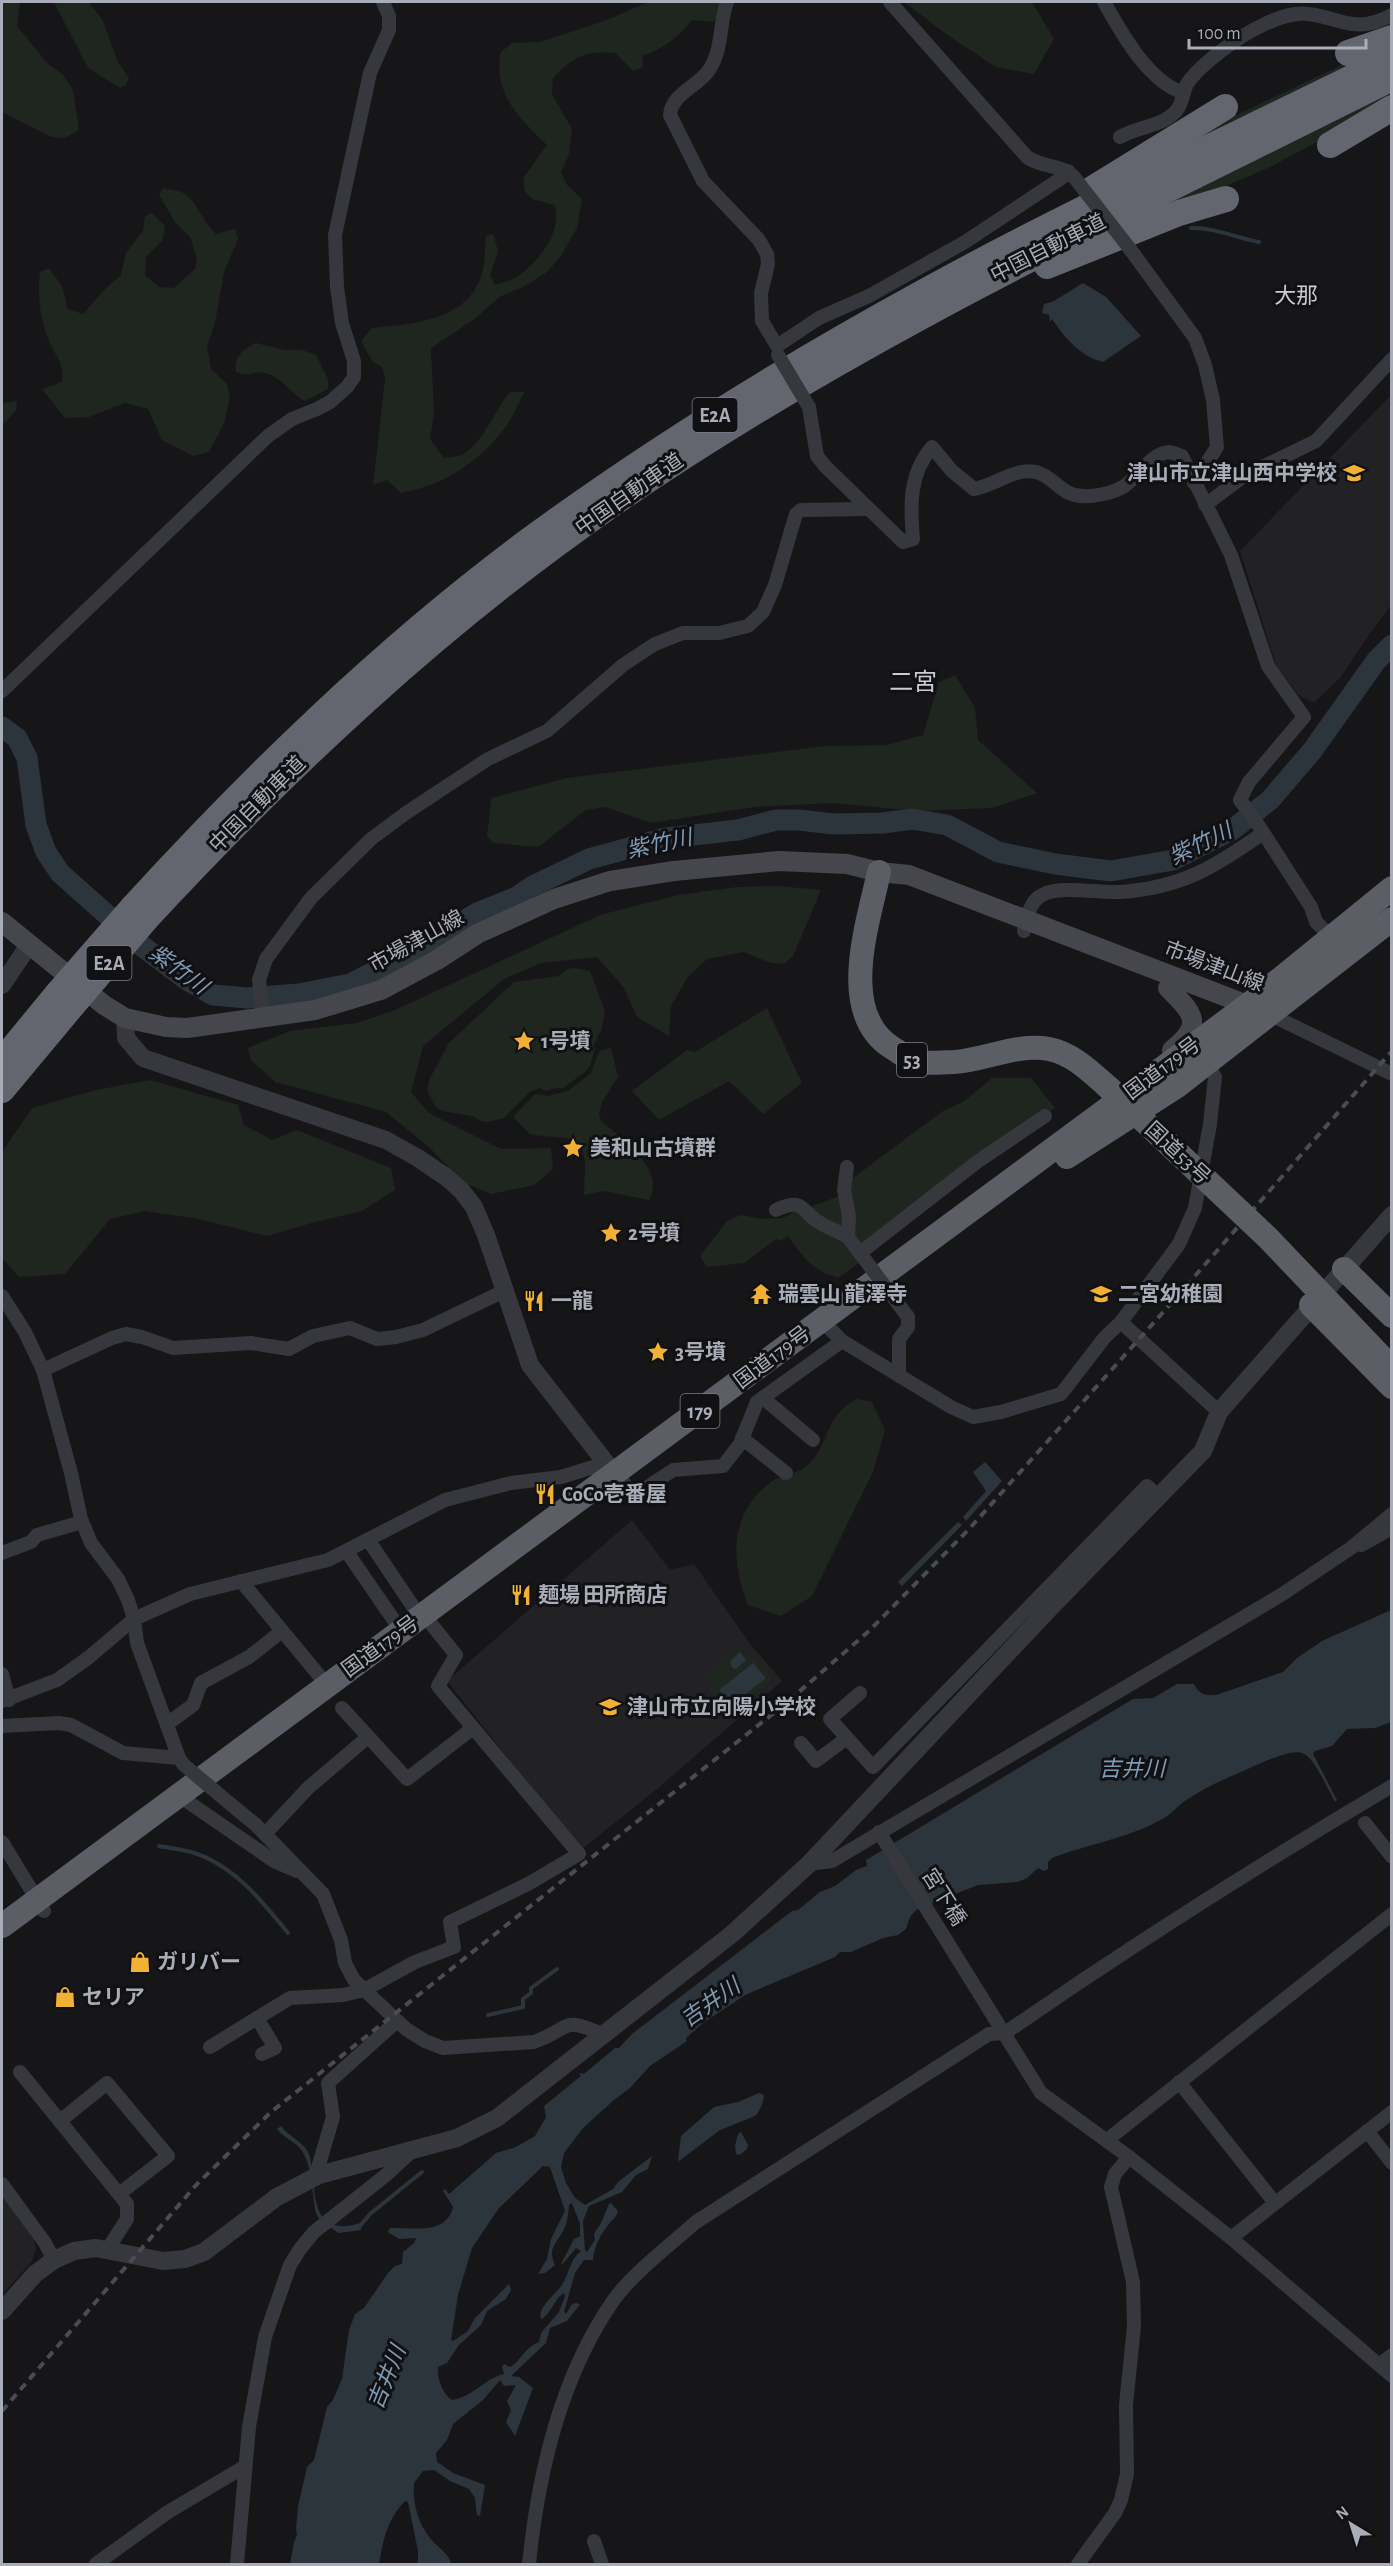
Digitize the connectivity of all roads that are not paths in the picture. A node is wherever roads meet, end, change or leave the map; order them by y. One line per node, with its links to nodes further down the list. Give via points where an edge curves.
1 (383, 2): 24 (street, via 389,30 370,73 335,235 337,287 354,377 330,402 292,419 268,436)
2 (727, 2): 19 (street, via 710,69 672,104 670,115 703,181 759,240 767,254 761,293 762,321)
3 (890, 2): 15 (street, via 1027,158)
4 (1104, 2): 10 (street, via 1125,41 1164,83)
5 (1392, 15): 10 (street, via 1365,26 1306,13 1279,19 1243,36 1215,57 1196,74)
6 (1392, 38): 7 (highway)
7 (1348, 53)
8 (1392, 58): 17 (highway, 中国自動車道 / E2A)
9 (1392, 78): 18 (highway, 中国自動車道 / E2A, via 1011,267)
10 (1184, 93): 13 (street, via 1177,110 1164,120)
11 (1225, 107): 17 (highway)
12 (1392, 108): 14 (highway)
13 (1120, 137)
14 (1330, 145)
15 (1071, 174): 19 (street, via 965,242 869,296 819,318); 21 (street, bridge, via 1196,338 1213,400 1217,447)
16 (1226, 199): 18 (highway, via 1092,247 1023,276 918,329)
17 (925, 291): 28 (highway, 中国自動車道 / E2A, via 680,436 508,557 399,646 227,806)
18 (876, 340): 28 (highway, 中国自動車道 / E2A, via 688,453 582,526 469,612 402,667)
19 (778, 351): 23 (street, bridge, via 809,407 817,456)
20 (1392, 359): 22 (street, via 1316,441 1244,476)
21 (1194, 483): 22 (street); 23 (street, via 1182,456 1169,452 1157,457 1120,489 1082,497 1067,493 1036,472 1020,472 974,489 932,447 921,460 912,486 913,539 903,542)
22 (1205, 505): 25 (street, via 1232,555 1268,666 1304,717 1249,782 1240,800)
23 (868, 509): 39 (street, via 801,510 796,514 763,612 748,626 719,633 683,633 655,644 623,665 547,731 488,759 371,839 311,898 266,959 259,980)
24 (2, 691)
25 (1260, 828): 31 (street, via 1203,872 1175,883 1119,892 1052,891 1041,895 1032,903); 32 (street, via 1311,907 1316,922)
26 (879, 872): 31 (main road, 市場津山線, via 909,875); 39 (main road, 市場津山線, via 847,864 778,861 610,880 545,903 477,934 381,990 315,1010); 61 (highway, 国道53号 / 53, bridge, via 859,977 864,1011 882,1042 916,1062 956,1062 1007,1050 1048,1049 1071,1057 1110,1088 1268,1238)
27 (1392, 888): 32 (highway, 国道179号 / 179)
28 (139, 913): 37 (highway, 中国自動車道 / E2A, bridge)
29 (1392, 919): 34 (highway, 国道179号 / 179)
30 (2, 922): 33 (main road, 市場津山線)
31 (1025, 925): 36 (main road, 市場津山線); 38 (main road, 市場津山線)
32 (1332, 937): 34 (street); 38 (highway, 国道179号 / 179)
33 (29, 945): 35 (street); 41 (main road, 市場津山線)
34 (1348, 955): 40 (highway, 国道179号 / 179)
35 (2, 985)
36 (1167, 988): 38 (main road, 市場津山線); 46 (main road, via 1191,1012 1192,1030 1158,1060)
37 (65, 1000): 43 (highway, 中国自動車道 / E2A); 47 (highway, 中国自動車道 / E2A)
38 (1241, 1010): 40 (main road, 市場津山線); 42 (highway, 国道179号 / 179)
39 (262, 1011): 41 (main road, 市場津山線, via 187,1028)
40 (1271, 1015): 44 (highway, 国道179号 / 179); 45 (street)
41 (125, 1018): 55 (street, via 126,1038 143,1058 386,1140 437,1171 461,1190 474,1207)
42 (1193, 1044): 44 (street); 46 (highway, 国道179号 / 179)
43 (2, 1061)
44 (1208, 1063): 59 (street, via 1215,1077 1195,1208 1179,1244); 60 (highway, 国道179号 / 179, via 1069,1155)
45 (1392, 1074)
46 (1139, 1084): 60 (highway, 国道179号 / 179)
47 (2, 1090)
48 (1045, 1116): 53 (street, via 977,1162)
49 (847, 1167): 52 (street, via 844,1190)
50 (776, 1210): 52 (street, via 795,1204)
51 (1392, 1215): 54 (street)
52 (848, 1237): 53 (street)
53 (860, 1253): 63 (street, bridge, via 908,1317 908,1328 899,1339)
54 (1344, 1269): 57 (street); 58 (highway)
55 (504, 1291): 62 (street, via 423,1330 396,1337 377,1339 350,1328 313,1335 289,1349 251,1343 173,1348 126,1334); 70 (street, via 530,1365)
56 (2, 1296): 62 (street)
57 (1311, 1305): 64 (highway); 66 (street)
58 (1392, 1316)
59 (1121, 1322): 63 (street, via 1061,1394 1001,1412 973,1417); 66 (street)
60 (832, 1330): 63 (street); 65 (street); 70 (highway, 国道179号 / 179)
61 (1392, 1368)
62 (43, 1370): 72 (street)
63 (899, 1376)
64 (1392, 1387)
65 (763, 1398): 67 (street, via 757,1402); 68 (street)
66 (1219, 1412): 79 (street, via 1203,1451 1159,1497)
67 (742, 1438): 69 (street); 70 (street, via 723,1466 673,1470 634,1496)
68 (813, 1440)
69 (786, 1473)
70 (615, 1474): 74 (street, via 511,1483 446,1500); 82 (highway, 国道179号 / 179)
71 (1392, 1514): 75 (street)
72 (82, 1522): 76 (street, via 37,1535 31,1542); 80 (street, via 118,1579)
73 (1392, 1528): 75 (street)
74 (369, 1541): 77 (street); 82 (street)
75 (1351, 1548): 101 (street, via 1271,1601)
76 (2, 1552)
77 (347, 1552): 78 (street); 81 (street)
78 (241, 1581): 80 (street, via 190,1594); 83 (street)
79 (1042, 1604): 91 (street); 95 (street)
80 (134, 1619): 87 (street, via 57,1680); 89 (street, via 137,1643)
81 (393, 1619)
82 (426, 1621): 85 (highway, 国道179号 / 179); 92 (street, via 456,1655 438,1686); 99 (highway, 国道179号 / 179)
83 (282, 1631): 85 (street); 89 (street, via 249,1657 201,1683 193,1705)
84 (2, 1674): 87 (street)
85 (327, 1685): 99 (highway, 国道179号 / 179)
86 (860, 1693): 94 (street, via 830,1719)
87 (5, 1701)
88 (342, 1708): 93 (street)
89 (167, 1724): 97 (street)
90 (2, 1726): 97 (street, via 71,1725 123,1753)
91 (911, 1727): 94 (street, via 873,1767); 95 (street)
92 (473, 1728): 93 (street, via 407,1779); 111 (street, via 579,1854 450,1922 454,1947)
93 (368, 1737): 102 (street, via 308,1788)
94 (847, 1738): 96 (street, via 816,1761)
95 (924, 1740): 105 (street)
96 (801, 1743)
97 (181, 1761): 102 (street, bridge)
98 (1392, 1786): 114 (street, via 1212,1895)
99 (184, 1800): 106 (street, via 274,1861); 107 (highway, 国道179号 / 179)
100 (1365, 1823): 104 (street)
101 (879, 1832): 105 (street, via 832,1861); 114 (street, 宮下橋)
102 (265, 1834): 106 (street)
103 (2, 1842): 107 (street)
104 (1392, 1857)
105 (809, 1864): 115 (street, via 732,1934)
106 (304, 1875): 111 (street, via 324,1894 341,1940 345,1964)
107 (40, 1906): 109 (highway, 国道179号 / 179); 110 (highway, 国道179号 / 179)
108 (1392, 1914): 119 (street)
109 (2, 1926)
110 (2, 1942)
111 (364, 1990): 112 (street, via 290,1998); 113 (street)
112 (257, 2018): 116 (street); 117 (street, via 275,2048)
113 (397, 2021): 115 (street, via 415,2036 443,2048 534,2042 566,2024 578,2024); 127 (street, via 328,2084 333,2117)
114 (1005, 2033): 123 (street, 宮下橋, via 1041,2093); 142 (street, via 988,2034 696,2222 614,2300 584,2351 565,2398 543,2475)
115 (602, 2034): 124 (street, via 498,2118 457,2138)
116 (210, 2047)
117 (262, 2054)
118 (20, 2072): 121 (street)
119 (1179, 2082): 123 (street); 130 (street)
120 (1392, 2112): 122 (street)
121 (60, 2121): 129 (street); 129 (street, via 107,2083 168,2156)
122 (1366, 2132): 126 (street); 130 (street)
123 (1107, 2140): 125 (street, 宮下橋)
124 (413, 2150): 127 (street); 138 (street, via 314,2232 290,2265 265,2337)
125 (1129, 2157): 131 (street, 宮下橋); 144 (street, via 1111,2187 1134,2282 1126,2405 1127,2474 1115,2513)
126 (1392, 2163)
127 (315, 2178): 132 (street, via 278,2197 204,2253 163,2261)
128 (2, 2184): 133 (street)
129 (119, 2194): 132 (street, via 127,2204 127,2219)
130 (1275, 2203): 131 (street)
131 (1232, 2238): 136 (street, 宮下橋)
132 (107, 2250): 133 (street, via 74,2251)
133 (54, 2260): 134 (street, via 35,2274)
134 (2, 2311)
135 (1392, 2355): 136 (street)
136 (1379, 2365): 137 (street, 宮下橋)
137 (1392, 2376)
138 (244, 2467): 140 (street, via 168,2512); 141 (street)
139 (594, 2541): 143 (street)
140 (96, 2565)
141 (237, 2565)
142 (528, 2565)
143 (602, 2565)
144 (1078, 2565)

